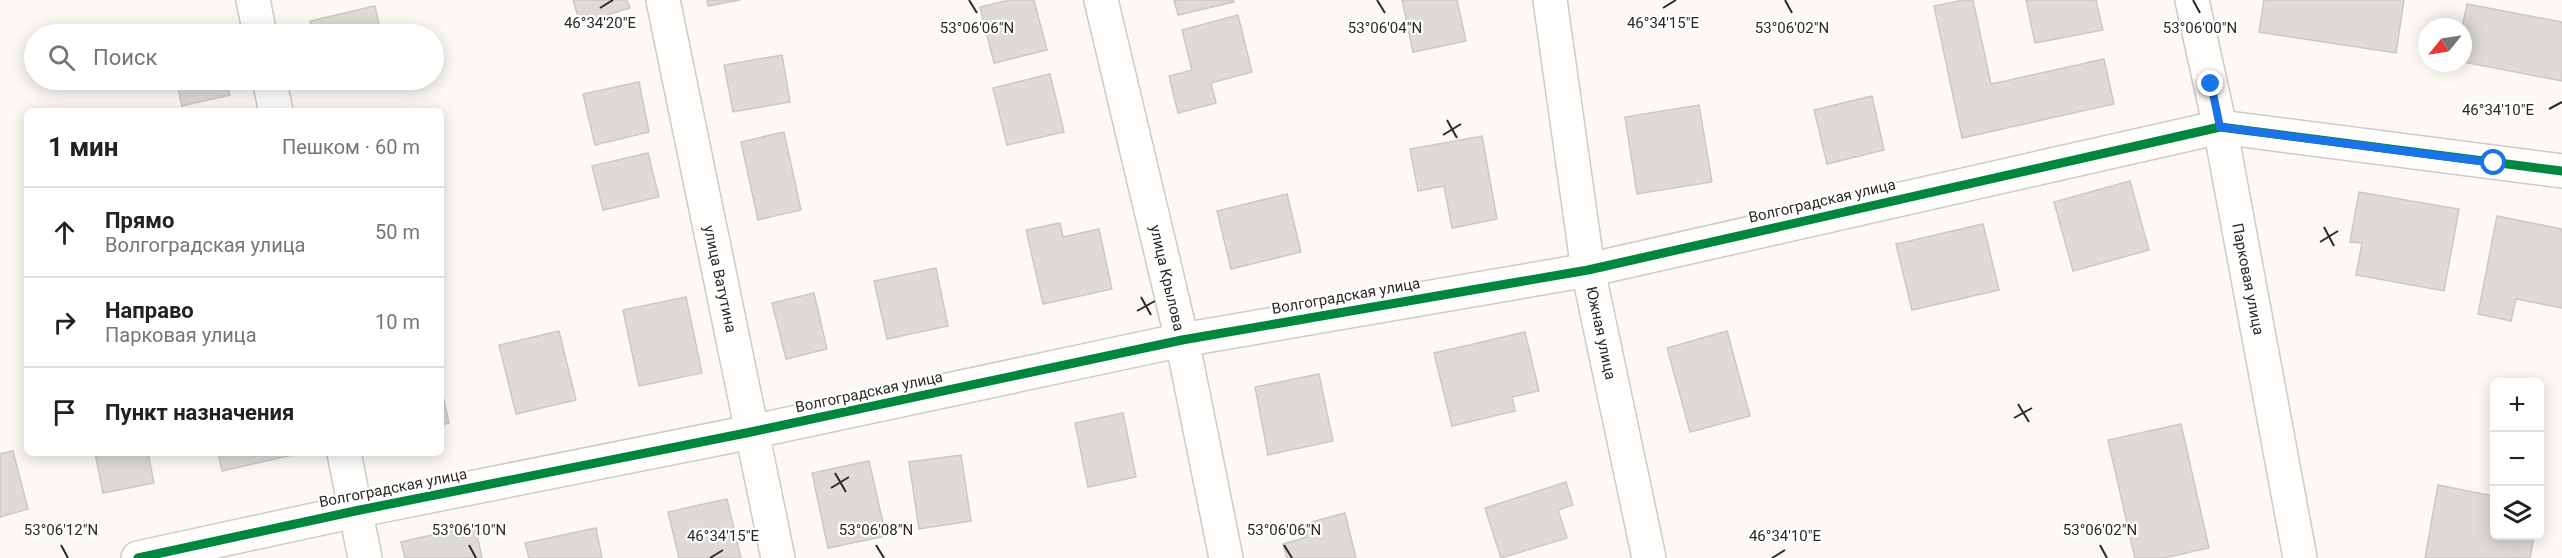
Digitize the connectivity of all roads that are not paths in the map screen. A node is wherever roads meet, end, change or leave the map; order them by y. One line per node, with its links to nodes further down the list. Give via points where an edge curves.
1 (253, 0): 6 (street)
2 (663, 0): 13 (street, улица Ватутина)
3 (1101, 0): 12 (street, улица Крылова)
4 (1550, 0): 11 (street, Южная улица)
5 (2192, 0): 9 (street, Парковая улица)
6 (258, 24)
7 (271, 90): 8 (street)
8 (275, 108)
9 (2220, 127): 10 (street, Волгоградская улица); 11 (street, Волгоградская улица); 21 (street, Парковая улица)
10 (2562, 171)
11 (1588, 270): 12 (street, Волгоградская улица); 20 (street, Южная улица)
12 (1182, 340): 13 (street, Волгоградская улица); 19 (street, улица Крылова)
13 (751, 432): 15 (street, Волгоградская улица); 18 (street, улица Ватутина)
14 (345, 456): 15 (street)
15 (356, 511): 16 (street, Волгоградская улица); 17 (street)
16 (138, 558)
17 (365, 558)
18 (778, 558)
19 (1226, 558)
20 (1649, 558)
21 (2300, 558)

